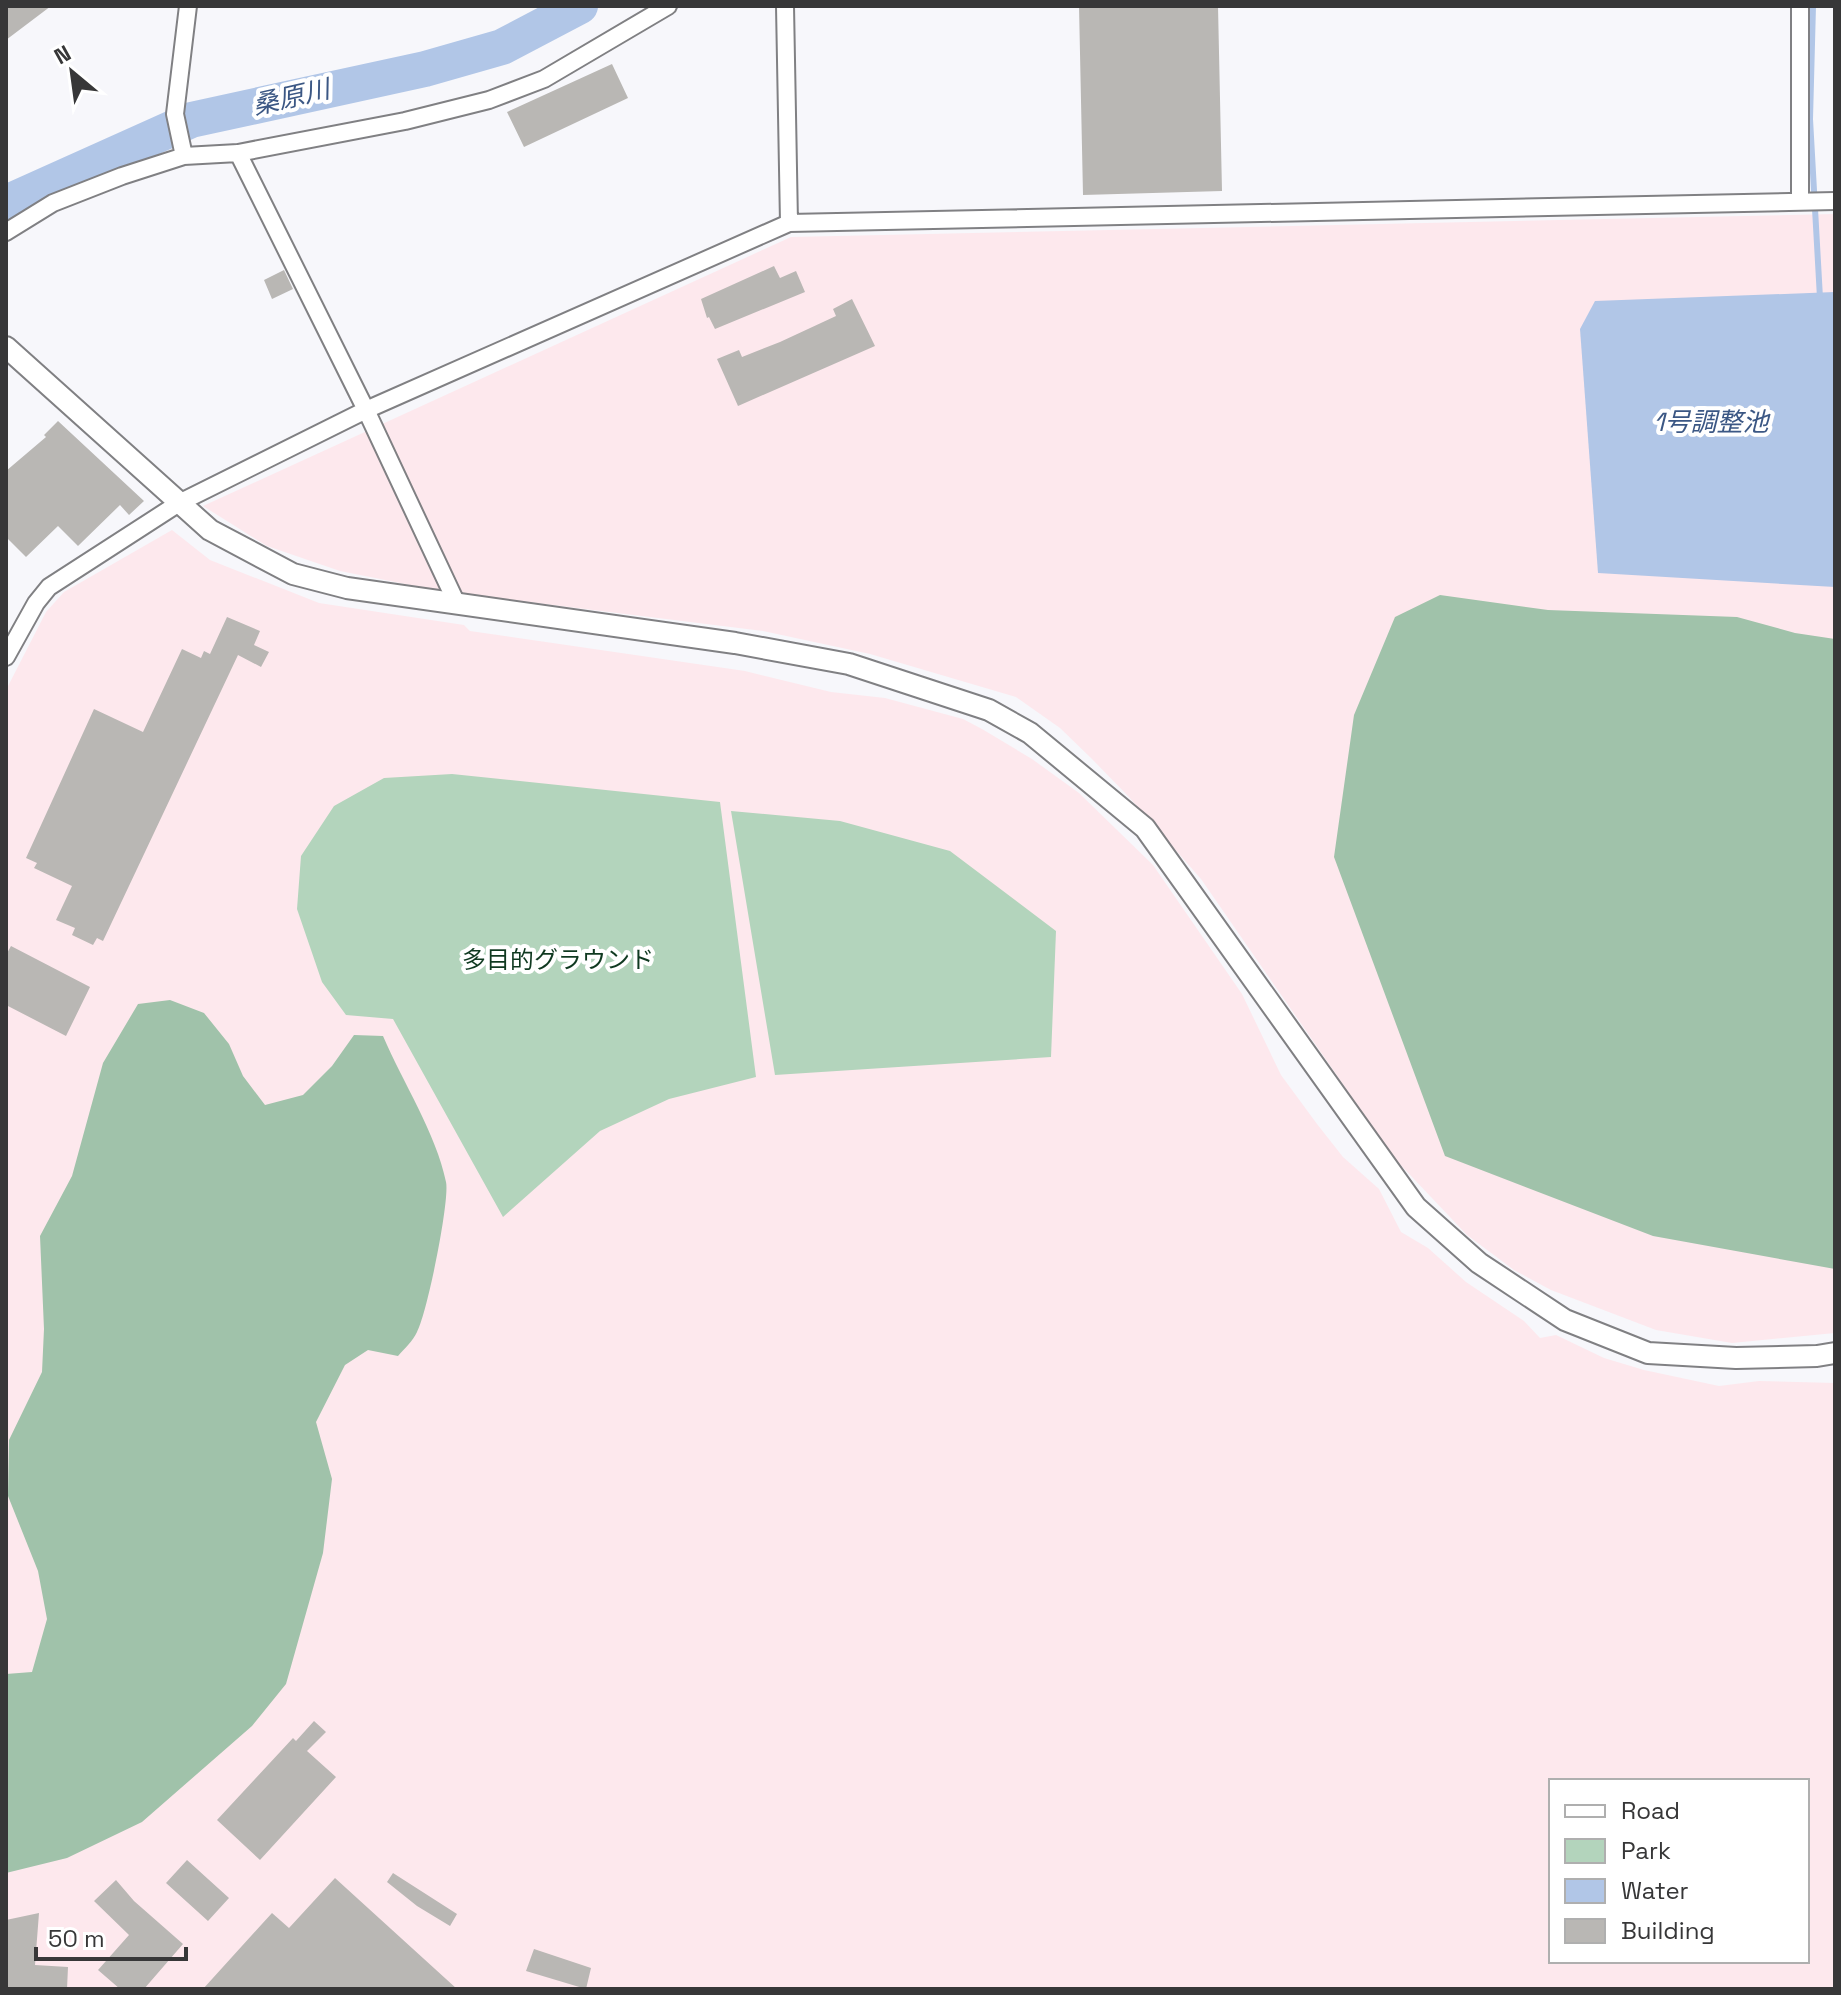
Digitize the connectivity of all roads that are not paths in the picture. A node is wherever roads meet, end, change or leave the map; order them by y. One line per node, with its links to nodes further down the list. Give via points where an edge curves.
1 (188, 6): 6 (street, via 175,114)
2 (668, 6): 5 (street, via 544,79 489,100)
3 (785, 6): 9 (street)
4 (1800, 6): 7 (street)
5 (238, 153): 6 (street); 12 (street)
6 (184, 156): 10 (street, via 53,203)
7 (1800, 201): 8 (street); 9 (street)
8 (1834, 201)
9 (789, 223): 12 (street)
10 (6, 232)
11 (6, 347): 13 (street)
12 (366, 410): 13 (street); 14 (street)
13 (179, 503): 14 (street, via 210,530 293,574 347,588); 15 (street, via 49,587)
14 (457, 604): 16 (street, via 849,664 989,710 1030,733 1145,828 1416,1207 1479,1263 1565,1320 1648,1353 1736,1358)
15 (6, 657)
16 (1835, 1353)

